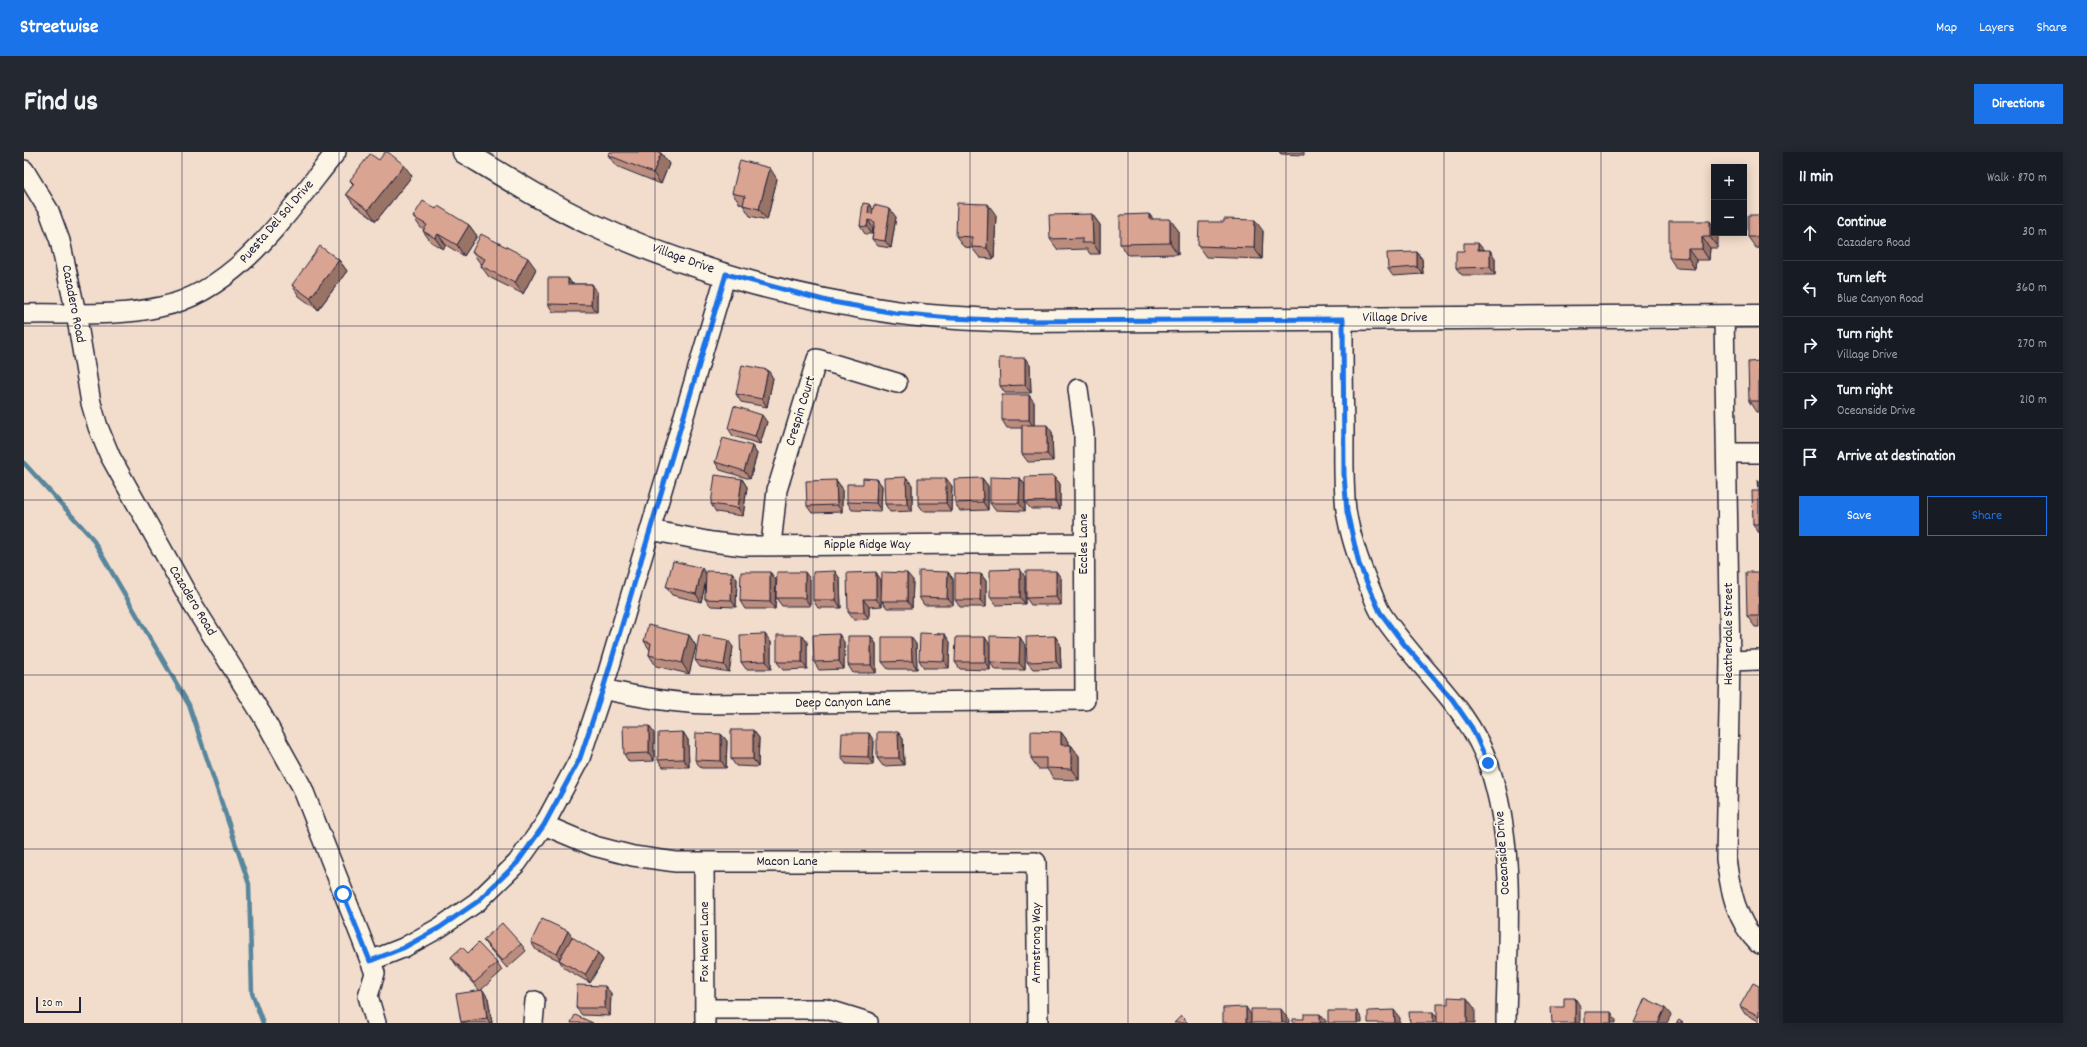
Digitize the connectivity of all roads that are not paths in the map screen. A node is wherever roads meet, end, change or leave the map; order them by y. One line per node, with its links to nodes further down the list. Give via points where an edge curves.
1 (336, 152): 5 (street, Puesta Del Sol Drive, via 258,246 218,283 193,296 162,307 129,312)
2 (464, 152): 4 (main road, Village Drive, via 535,196 594,225)
3 (24, 170): 5 (street, Cazadero Road, via 48,211 60,240)
4 (726, 274): 9 (main road, Village Drive, via 827,301 895,313 951,318 1017,321); 14 (street)
5 (76, 313): 6 (street, Puesta Del Sol Drive); 25 (street, Cazadero Road, via 91,403 110,456 193,604 262,715 302,787)
6 (24, 314)
7 (1724, 316): 8 (main road, Village Drive); 9 (main road, Village Drive); 12 (street, Heatherdale Street)
8 (1759, 316)
9 (1343, 319): 32 (street, Oceanside Drive, via 1344,475 1347,512 1359,564 1380,612 1403,643 1452,699 1472,728 1488,763 1497,792 1504,825 1508,868)
10 (898, 383): 16 (street, Crespin Court, via 817,359 777,490)
11 (1078, 389): 15 (street, Eccles Lane, via 1084,433)
12 (1727, 453): 13 (street); 17 (street, Heatherdale Street)
13 (1759, 453)
14 (650, 530): 16 (street, Ripple Ridge Way, via 744,546); 19 (street)
15 (1084, 543): 16 (street, Ripple Ridge Way); 20 (street, Eccles Lane)
16 (770, 545)
17 (1730, 660): 18 (street); 24 (street, Heatherdale Street, via 1726,859 1730,888 1740,915)
18 (1759, 660)
19 (603, 689): 20 (street, Deep Canyon Lane, via 654,700 707,704); 21 (street, via 580,758)
20 (1085, 700)
21 (544, 825): 22 (street, Macon Lane, via 594,846 633,856 676,862); 25 (street, via 517,863 477,902 439,928 403,948)
22 (704, 862): 23 (street, Macon Lane); 27 (street, Fox Haven Lane)
23 (1036, 862): 31 (street, Armstrong Way)
24 (1759, 944)
25 (370, 961): 29 (street, Cazadero Road, via 375,973 368,996)
26 (535, 1001): 30 (street)
27 (706, 1016): 28 (street, via 826,1010)
28 (868, 1022)
29 (376, 1023)
30 (533, 1023)
31 (1038, 1023)
32 (1506, 1023)

